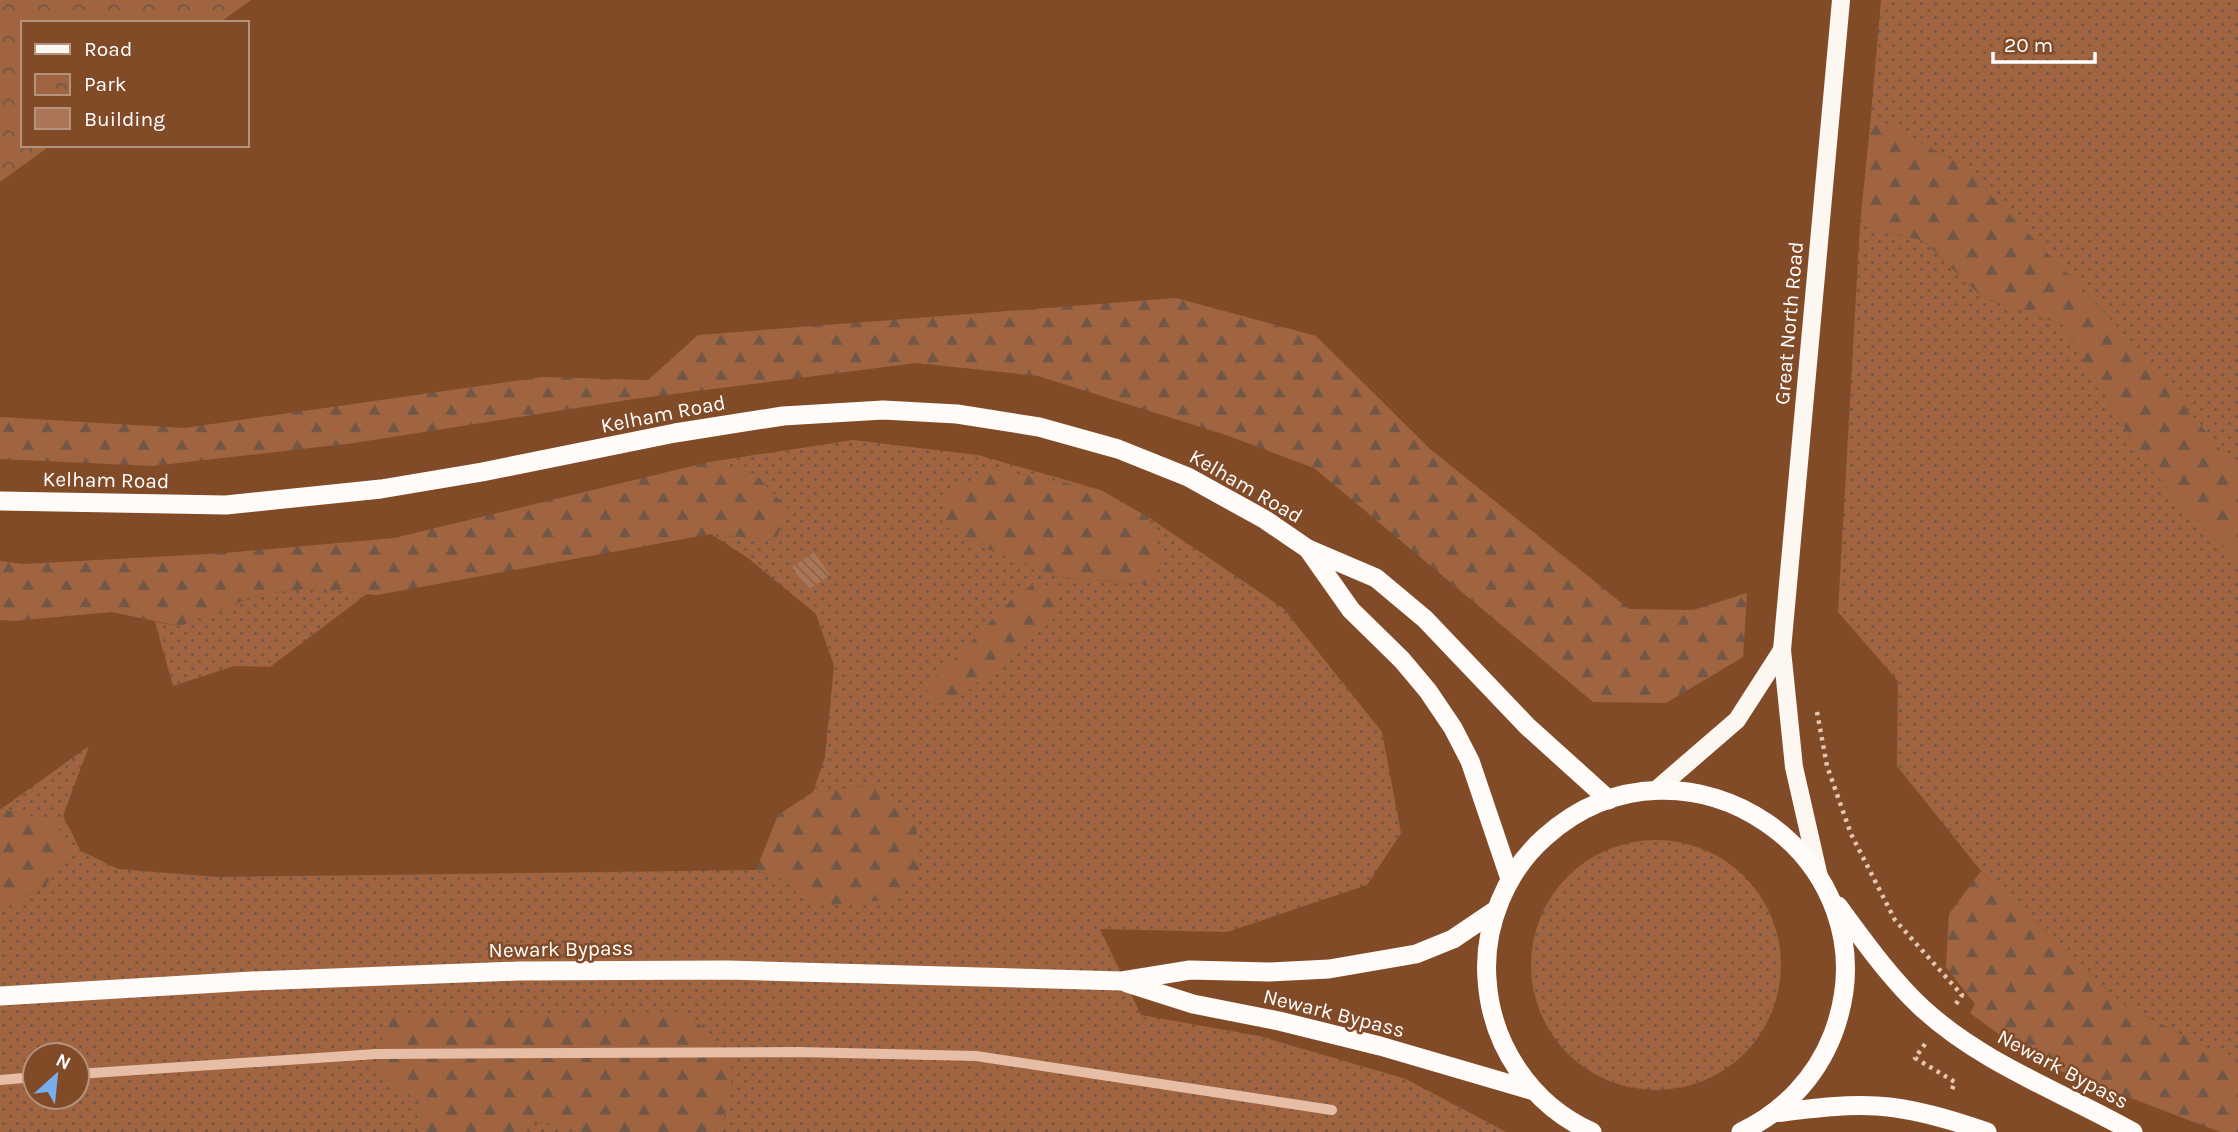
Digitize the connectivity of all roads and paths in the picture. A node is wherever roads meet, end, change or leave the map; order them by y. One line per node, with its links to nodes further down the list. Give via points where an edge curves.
1 (1841, 0): 4 (main road, Great North Road)
2 (0, 501): 3 (highway, Kelham Road, via 226,505 381,489 783,415 883,410 957,414 1039,427 1118,449 1188,477)
3 (1308, 549): 6 (highway, Kelham Road, via 1376,578 1425,619 1527,726); 7 (highway, Kelham Road, via 1351,610 1402,660 1453,728 1470,761)
4 (1782, 650): 5 (main road, Great North Road, via 1737,720); 8 (main road, Great North Road, via 1794,767)
5 (1656, 790): 6 (highway, Newark Bypass); 8 (highway, Newark Bypass, via 1695,792 1749,811 1782,833)
6 (1608, 800): 7 (highway, Newark Bypass, via 1552,831)
7 (1510, 879): 9 (highway, Newark Bypass)
8 (1824, 885): 13 (highway, via 1836,911 1844,948 1842,1005 1822,1058 1800,1089); 17 (highway, Newark Bypass, via 1881,963 1941,1024 2012,1072)
9 (1496, 910): 10 (highway, Newark Bypass, via 1453,939 1416,954 1329,969 1190,970); 12 (highway, Newark Bypass, via 1487,959 1490,1006 1506,1052)
10 (1122, 981): 11 (highway, Newark Bypass, via 728,970 519,971); 12 (highway, Newark Bypass, via 1193,1004 1380,1046)
11 (0, 996)
12 (1534, 1091): 14 (highway, via 1571,1122)
13 (1774, 1113): 15 (highway); 16 (highway, via 1880,1106)
14 (1592, 1132)
15 (1741, 1132)
16 (1987, 1132)
17 (2133, 1132)

